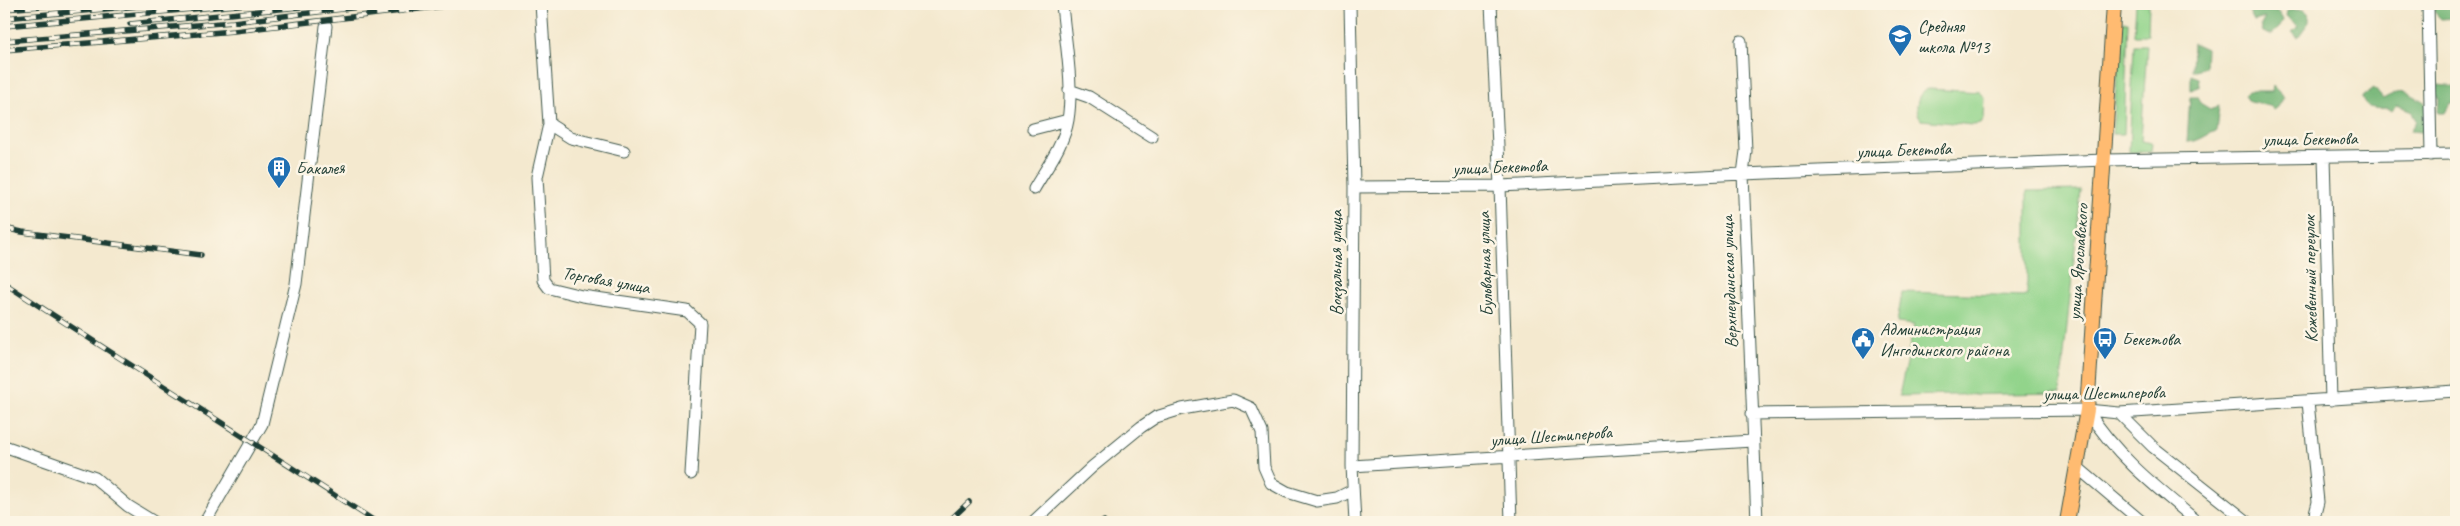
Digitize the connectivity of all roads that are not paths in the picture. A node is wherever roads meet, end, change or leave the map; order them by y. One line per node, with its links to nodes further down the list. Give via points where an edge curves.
1 (541, 4): 11 (street, Торговая улица)
2 (1062, 4): 9 (street)
3 (1350, 4): 21 (street, Вокзальная улица)
4 (1491, 4): 20 (street, Бульварная улица)
5 (2114, 4): 18 (main road, улица Ярославского)
6 (2428, 4): 16 (street)
7 (326, 26): 37 (street, via 296,284 262,424)
8 (1741, 41): 19 (street, Верхнеудинская улица, via 1746,151)
9 (1069, 90): 10 (street); 13 (street, via 1089,97)
10 (1068, 120): 12 (street); 22 (street, via 1060,144)
11 (549, 124): 14 (street, via 571,138); 34 (street, Торговая улица, via 537,176 543,280 550,288 582,296 686,311 700,323)
12 (1033, 129)
13 (1152, 137)
14 (624, 151)
15 (2456, 154): 16 (street, улица Бекетова)
16 (2430, 155): 17 (street, улица Бекетова)
17 (2324, 157): 18 (street, улица Бекетова); 24 (street, Кожевенный переулок)
18 (2105, 160): 19 (street, улица Бекетова); 26 (main road, улица Ярославского)
19 (1743, 174): 20 (street, улица Бекетова); 28 (street, Верхнеудинская улица)
20 (1500, 186): 21 (street, улица Бекетова); 31 (street, Бульварная улица)
21 (1354, 187): 32 (street, Вокзальная улица)
22 (1034, 189)
23 (2456, 391): 24 (street, улица Шестиперова)
24 (2330, 400): 25 (street, улица Шестиперова)
25 (2308, 402): 27 (street, улица Шестиперова); 46 (street, via 2318,502)
26 (2086, 410): 27 (street, улица Шестиперова); 28 (street, улица Шестиперова); 33 (main road, улица Ярославского); 44 (street, via 2132,467)
27 (2119, 412): 45 (street, via 2153,447)
28 (1751, 414): 29 (street, Верхнеудинская улица)
29 (1752, 441): 31 (street, улица Шестиперова); 41 (street, Верхнеудинская улица)
30 (4, 446): 36 (street, via 95,478 128,506)
31 (1509, 456): 32 (street, улица Шестиперова); 40 (street, Бульварная улица)
32 (1352, 466): 35 (street, Вокзальная улица)
33 (2078, 467): 42 (main road, улица Ярославского); 43 (street)
34 (691, 474)
35 (1353, 490): 38 (street, via 1337,498 1317,501 1286,492 1271,483 1264,467 1259,424 1251,408 1233,400 1182,409 1156,417 1141,426); 39 (street, Вокзальная улица)
36 (154, 522)
37 (205, 522)
38 (1033, 522)
39 (1355, 522)
40 (1511, 522)
41 (1757, 522)
42 (2067, 522)
43 (2142, 522)
44 (2198, 522)
45 (2248, 522)
46 (2312, 522)

